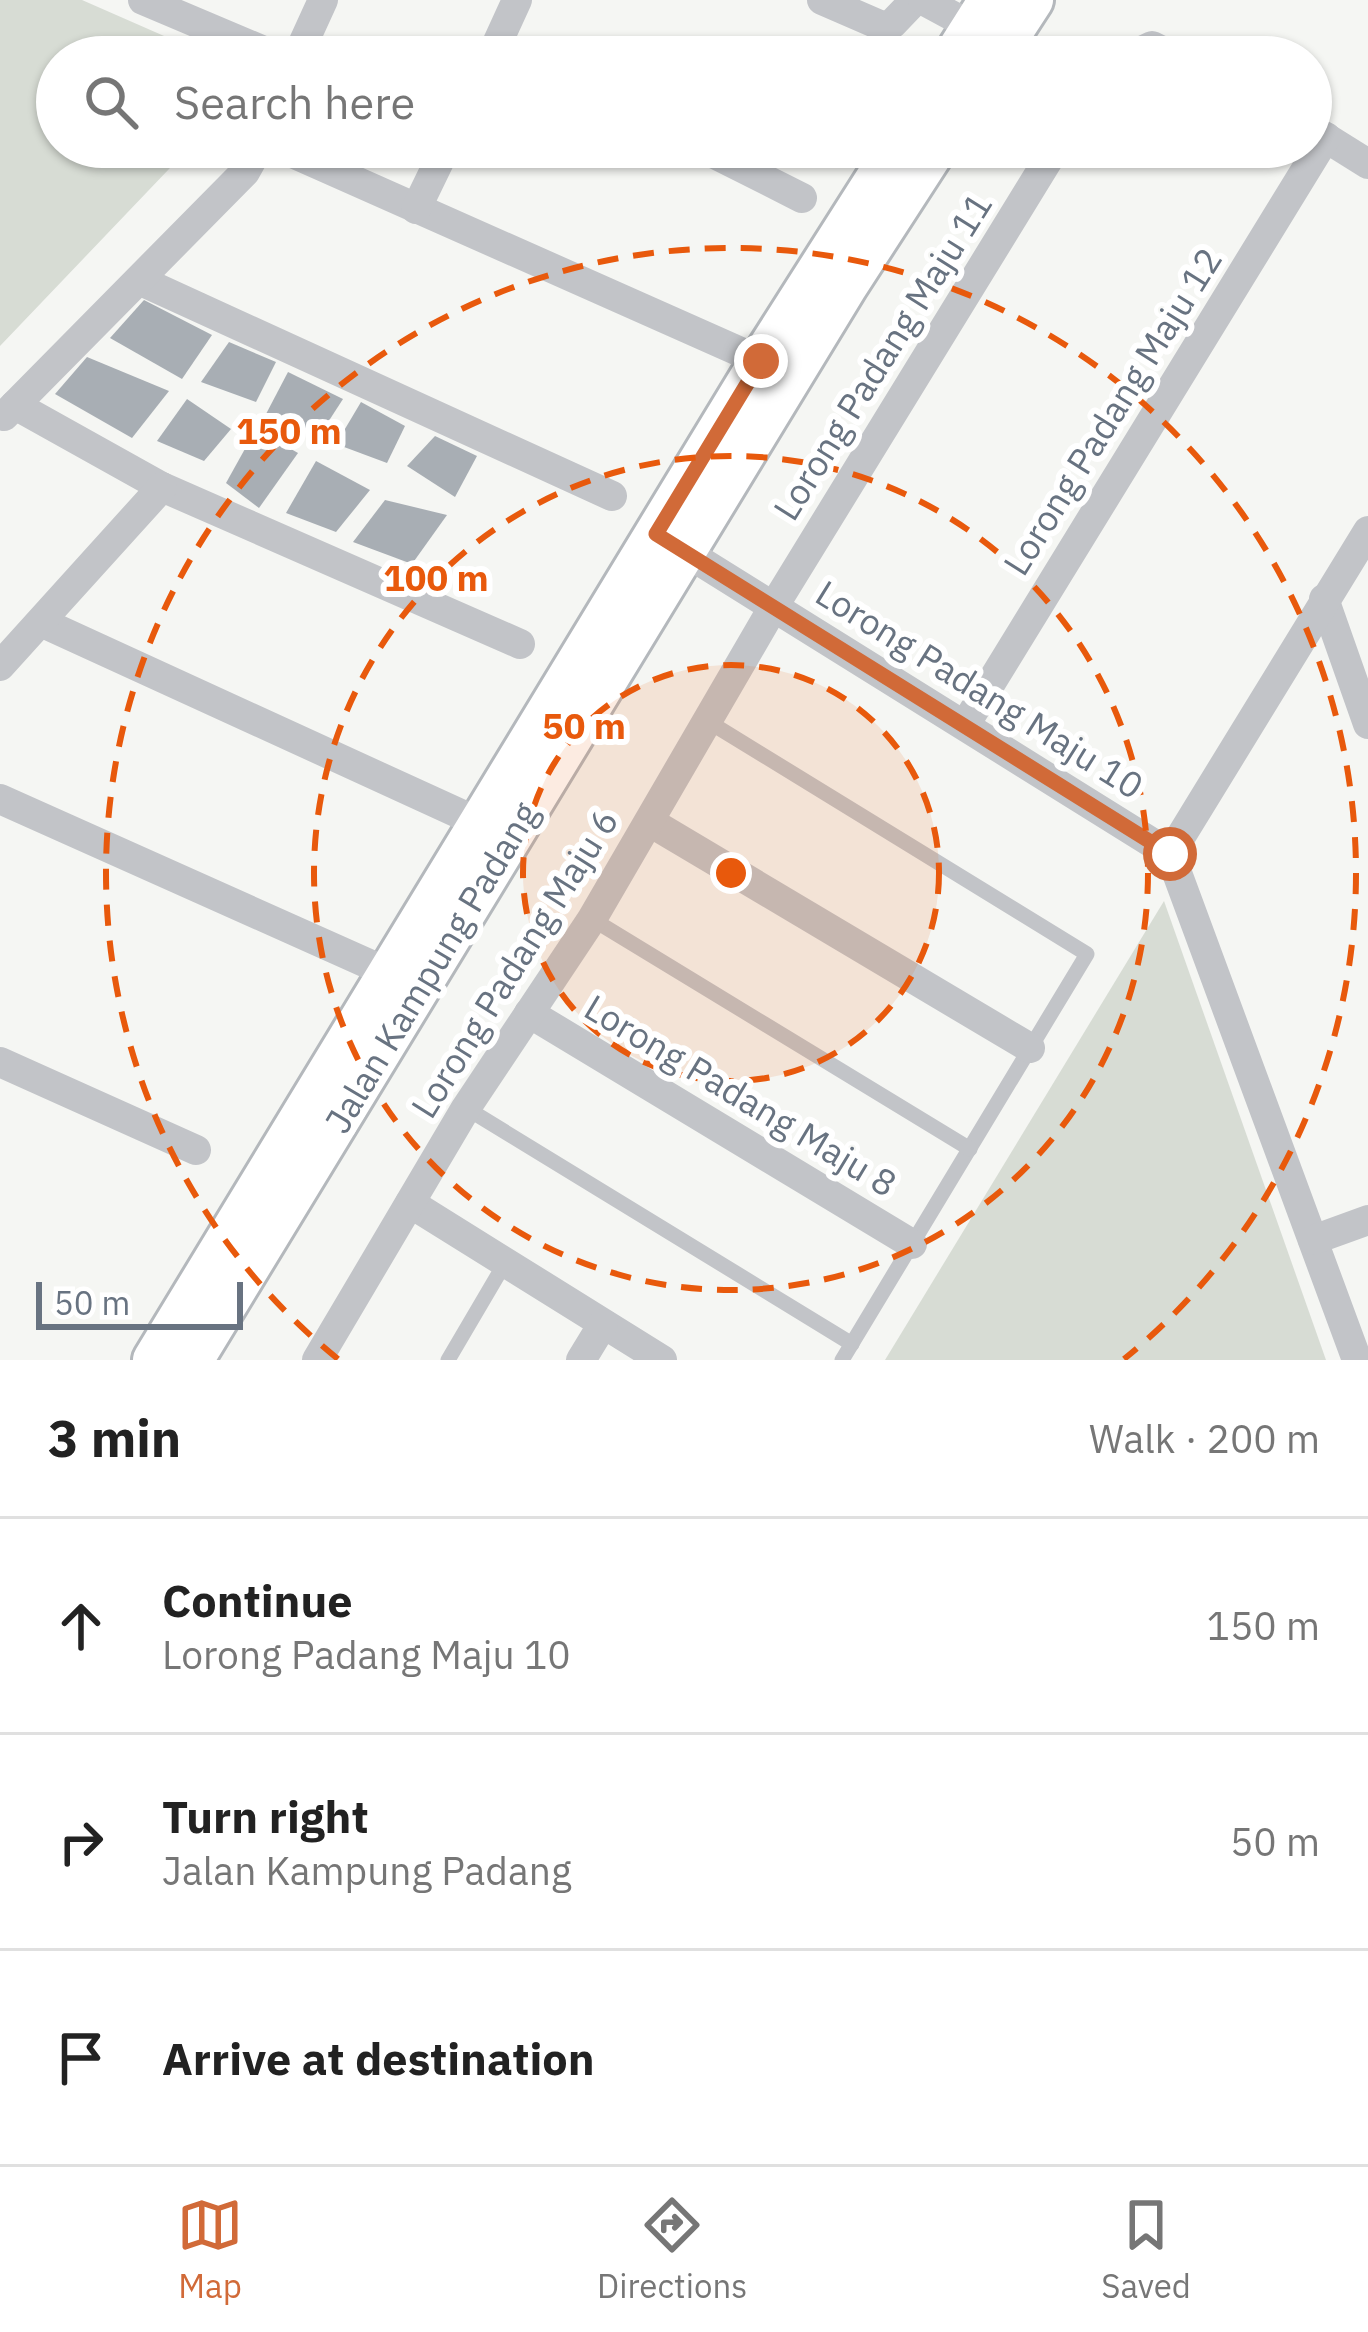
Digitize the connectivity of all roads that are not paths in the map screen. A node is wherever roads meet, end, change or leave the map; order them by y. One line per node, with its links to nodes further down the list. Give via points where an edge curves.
1 (143, 0): 8 (street)
2 (323, 0): 9 (street)
3 (517, 0): 10 (street)
4 (822, 0): 5 (street, via 882,26)
5 (919, 0): 7 (street)
6 (1032, 0): 7 (street)
7 (978, 35)
8 (228, 36)
9 (307, 36)
10 (508, 36)
11 (1332, 141): 12 (street)
12 (1368, 164)
13 (247, 168): 23 (street)
14 (325, 168): 22 (street)
15 (436, 168): 22 (street)
16 (743, 168): 21 (street)
17 (884, 168): 24 (street, Jalan Kampung Padang)
18 (922, 168): 29 (street, Jalan Kampung Padang)
19 (1043, 168): 31 (street, Lorong Padang Maju 11)
20 (1298, 168): 37 (street, Lorong Padang Maju 12)
21 (802, 198)
22 (416, 209): 24 (street)
23 (140, 280): 25 (street); 27 (street)
24 (761, 361): 29 (street, Jalan Kampung Padang)
25 (8, 413): 26 (street)
26 (162, 487): 32 (street); 33 (street)
27 (612, 496)
28 (1368, 531): 30 (street)
29 (670, 542): 31 (street, Lorong Padang Maju 10); 40 (street, Jalan Kampung Padang); 58 (street, Jalan Kampung Padang)
30 (1324, 599): 36 (street); 41 (street)
31 (774, 606): 35 (street, Lorong Padang Maju 6); 37 (street, Lorong Padang Maju 10)
32 (41, 622): 34 (street); 40 (street)
33 (520, 644)
34 (0, 666)
35 (709, 722): 39 (street, Lorong Padang Maju 6); 45 (lane, via 1087,954)
36 (1368, 724)
37 (964, 725): 41 (street, Lorong Padang Maju 10)
38 (0, 799): 43 (street)
39 (650, 822): 42 (street, Lorong Padang Maju 6); 45 (street)
40 (481, 823): 43 (street, Jalan Kampung Padang)
41 (1170, 854): 52 (street)
42 (592, 919): 44 (street, Lorong Padang Maju 6); 48 (lane)
43 (389, 974): 57 (street, Jalan Kampung Padang)
44 (529, 1013): 47 (street, Lorong Padang Maju 6); 53 (street, Lorong Padang Maju 8)
45 (1030, 1048): 48 (lane)
46 (0, 1062): 49 (street)
47 (466, 1108): 50 (street, Lorong Padang Maju 6); 56 (lane)
48 (970, 1149): 53 (lane)
49 (196, 1150)
50 (410, 1203): 54 (street); 59 (street, Lorong Padang Maju 6)
51 (1368, 1220): 52 (street)
52 (1313, 1240): 64 (street)
53 (912, 1244): 56 (lane)
54 (506, 1263): 55 (street); 60 (lane)
55 (603, 1324): 61 (street); 62 (street)
56 (852, 1344): 63 (lane)
57 (154, 1360)
58 (193, 1360)
59 (317, 1360)
60 (448, 1360)
61 (581, 1360)
62 (662, 1360)
63 (842, 1360)
64 (1357, 1360)

